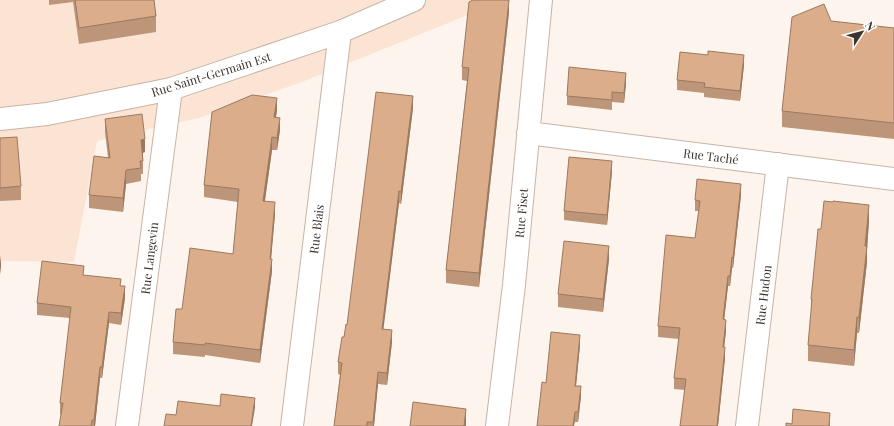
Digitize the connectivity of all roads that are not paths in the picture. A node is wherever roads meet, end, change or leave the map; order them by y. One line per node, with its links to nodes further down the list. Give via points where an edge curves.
1 (414, 0): 3 (street, Rue Saint-Germain Est)
2 (541, 0): 6 (street, Rue Fiset)
3 (340, 32): 4 (street, Rue Saint-Germain Est); 10 (street, Rue Blais)
4 (171, 89): 5 (street, Rue Saint-Germain Est, via 47,114); 9 (street, Rue Langevin)
5 (0, 119)
6 (528, 133): 7 (street, Rue Taché); 11 (street, Rue Fiset)
7 (778, 164): 8 (street, Rue Taché); 12 (street, Rue Hudon)
8 (894, 179)
9 (127, 426)
10 (292, 426)
11 (498, 426)
12 (747, 426)

